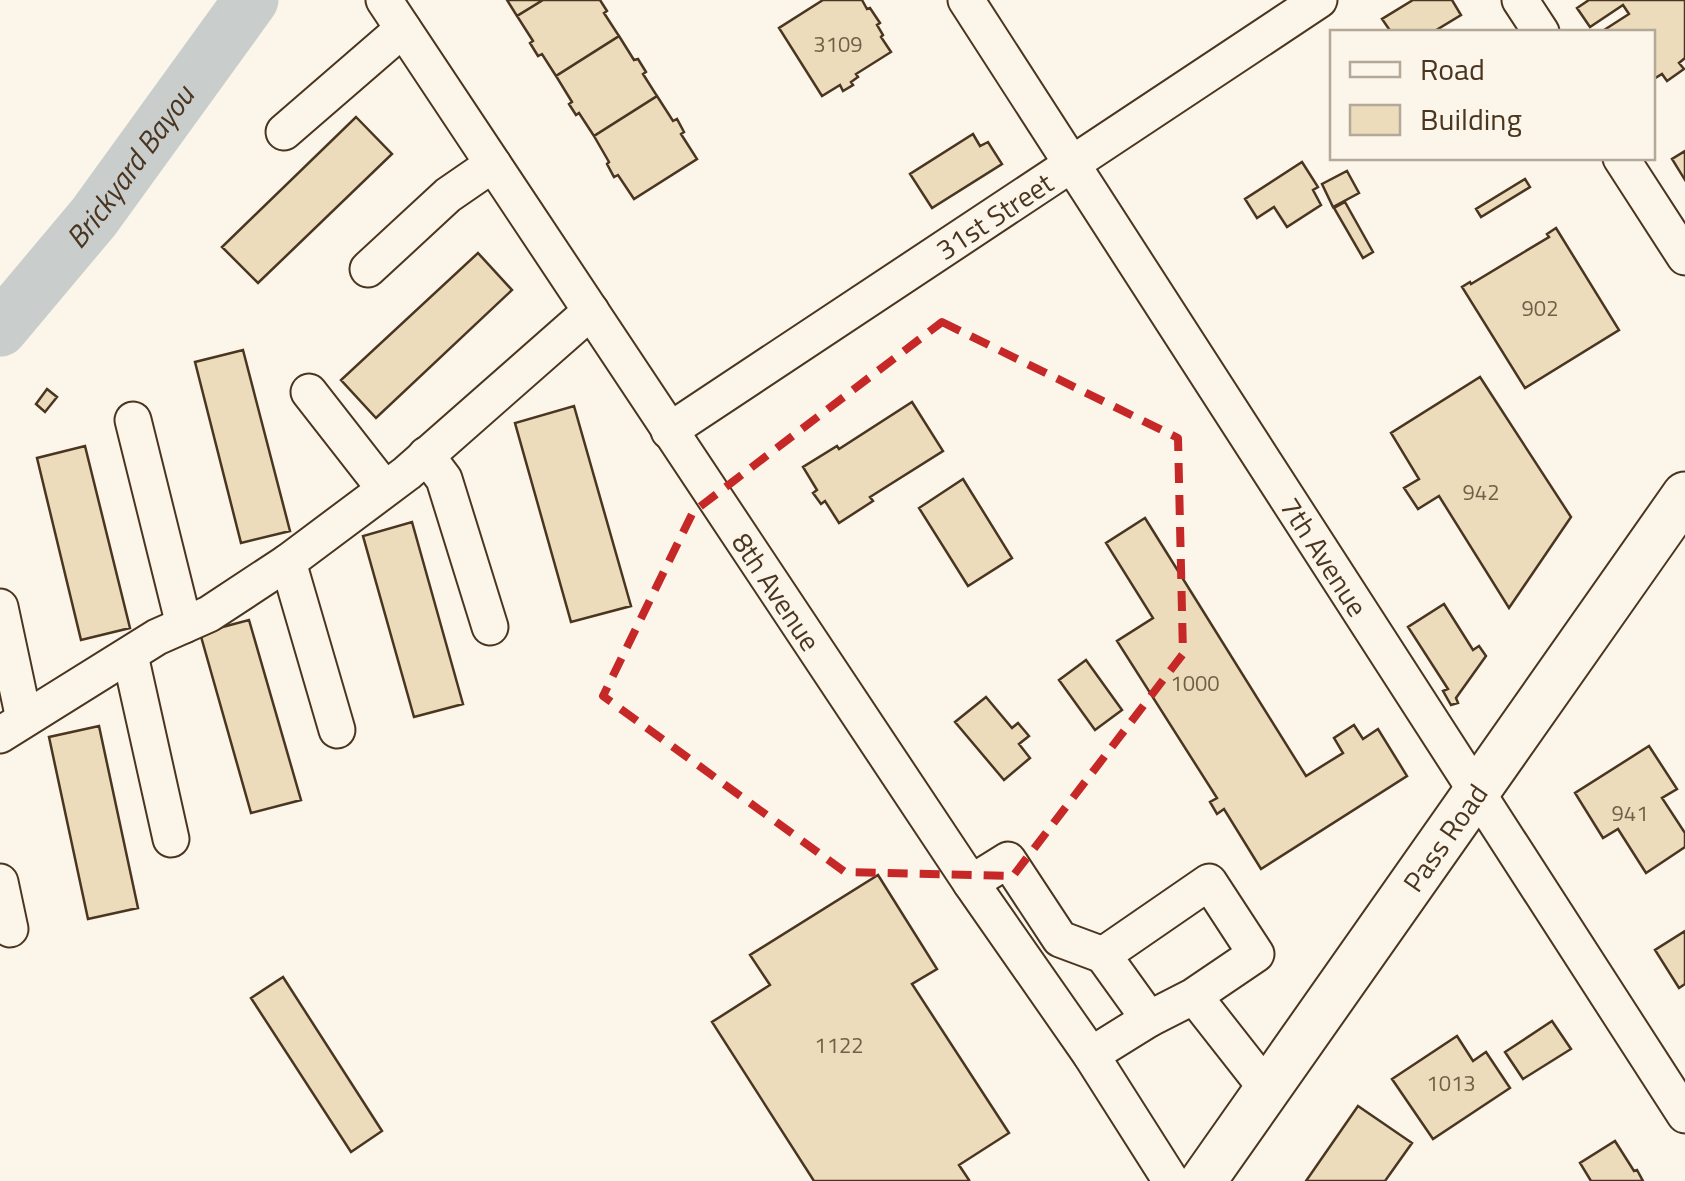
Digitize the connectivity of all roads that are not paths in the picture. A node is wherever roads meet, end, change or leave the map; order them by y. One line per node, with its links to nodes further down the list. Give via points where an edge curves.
1 (966, 0): 9 (street, 7th Avenue)
2 (1319, 0): 9 (street, 31st Street)
3 (1520, 0): 5 (street)
4 (393, 14): 6 (street); 8 (street, 8th Avenue)
5 (1540, 30)
6 (284, 132)
7 (1622, 160): 10 (street)
8 (493, 164): 11 (street, via 448,195); 12 (street, 8th Avenue)
9 (1073, 165): 15 (street, 31st Street); 26 (street, 7th Avenue)
10 (1685, 258)
11 (368, 269)
12 (591, 311): 15 (street, 8th Avenue); 16 (street)
13 (308, 392): 17 (street)
14 (133, 420): 21 (street)
15 (669, 431): 29 (street, 8th Avenue)
16 (426, 456): 17 (street); 22 (street, via 444,479)
17 (384, 488): 19 (street)
18 (1685, 494): 26 (main road, Pass Road)
19 (288, 562): 21 (street); 25 (street)
20 (0, 608): 24 (street)
21 (184, 625): 23 (street)
22 (490, 627)
23 (130, 655): 24 (street); 27 (street)
24 (12, 727)
25 (337, 730)
26 (1477, 790): 35 (main road, Pass Road); 36 (street, 7th Avenue)
27 (171, 839)
28 (0, 882): 30 (street)
29 (971, 883): 31 (street, via 1008,860 1060,939); 34 (street, 8th Avenue)
30 (10, 928)
31 (1103, 955): 32 (street, via 1209,882 1256,954); 33 (street)
32 (1194, 996): 33 (street); 35 (street)
33 (1148, 1019): 34 (street)
34 (1091, 1055): 37 (street, 8th Avenue)
35 (1268, 1089): 38 (main road, Pass Road)
36 (1685, 1115)
37 (1171, 1181)
38 (1203, 1181)

